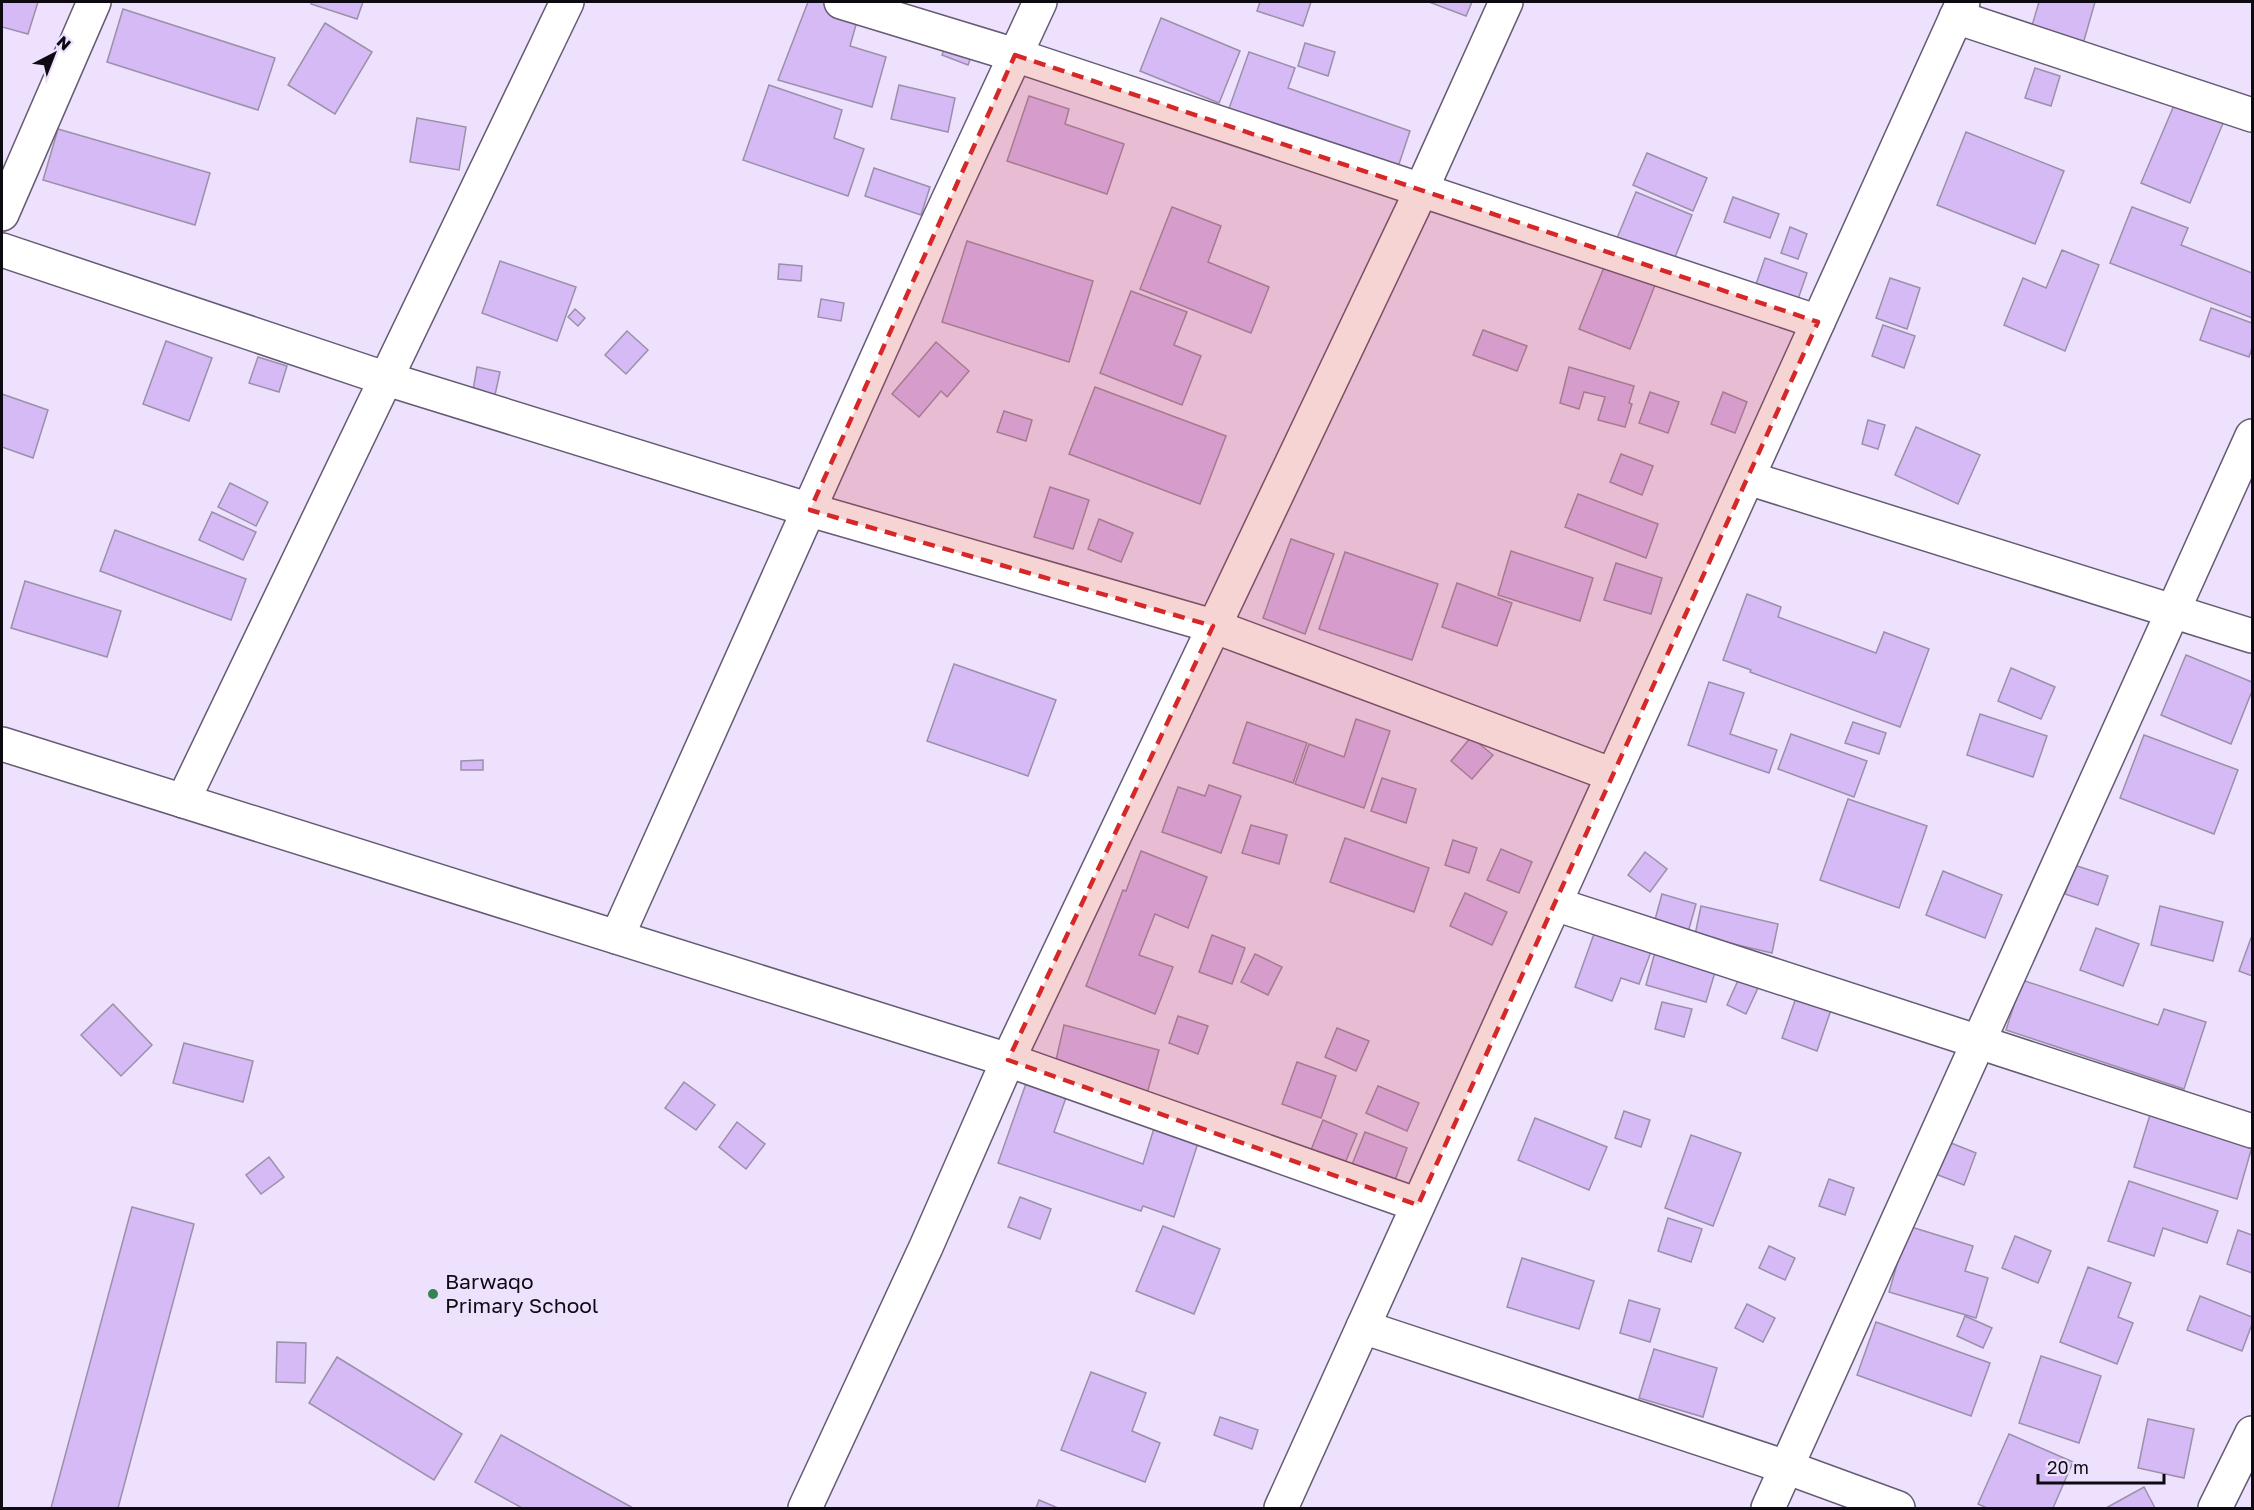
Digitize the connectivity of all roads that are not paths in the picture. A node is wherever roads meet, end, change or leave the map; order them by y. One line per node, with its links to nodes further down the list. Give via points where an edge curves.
1 (94, 2): 10 (street)
2 (567, 2): 13 (street)
3 (842, 2): 7 (street)
4 (1040, 2): 7 (street)
5 (1506, 2): 9 (street)
6 (1959, 10): 8 (street); 12 (street)
7 (1015, 55): 9 (street); 16 (street)
8 (2253, 115)
9 (1421, 190): 12 (street); 18 (street)
10 (2, 214)
11 (2, 250): 13 (street)
12 (1818, 322): 15 (street)
13 (387, 379): 16 (street); 22 (street)
14 (2253, 436): 17 (street)
15 (1748, 478): 17 (street); 21 (street)
16 (810, 510): 18 (street); 24 (street)
17 (2174, 611): 19 (street); 25 (street)
18 (1213, 626): 21 (street); 26 (street)
19 (2253, 636)
20 (2, 744): 22 (street)
21 (1613, 775): 23 (street)
22 (183, 801): 24 (street)
23 (1555, 904): 25 (street); 28 (street)
24 (617, 937): 26 (street)
25 (1978, 1042): 27 (street); 31 (street)
26 (1008, 1060): 28 (street); 32 (street)
27 (2253, 1131)
28 (1418, 1205): 29 (street)
29 (1363, 1328): 31 (street); 33 (street)
30 (2253, 1433): 36 (street)
31 (1786, 1467): 34 (street); 35 (street)
32 (805, 1509)
33 (1281, 1509)
34 (1768, 1509)
35 (1898, 1509)
36 (2216, 1509)

